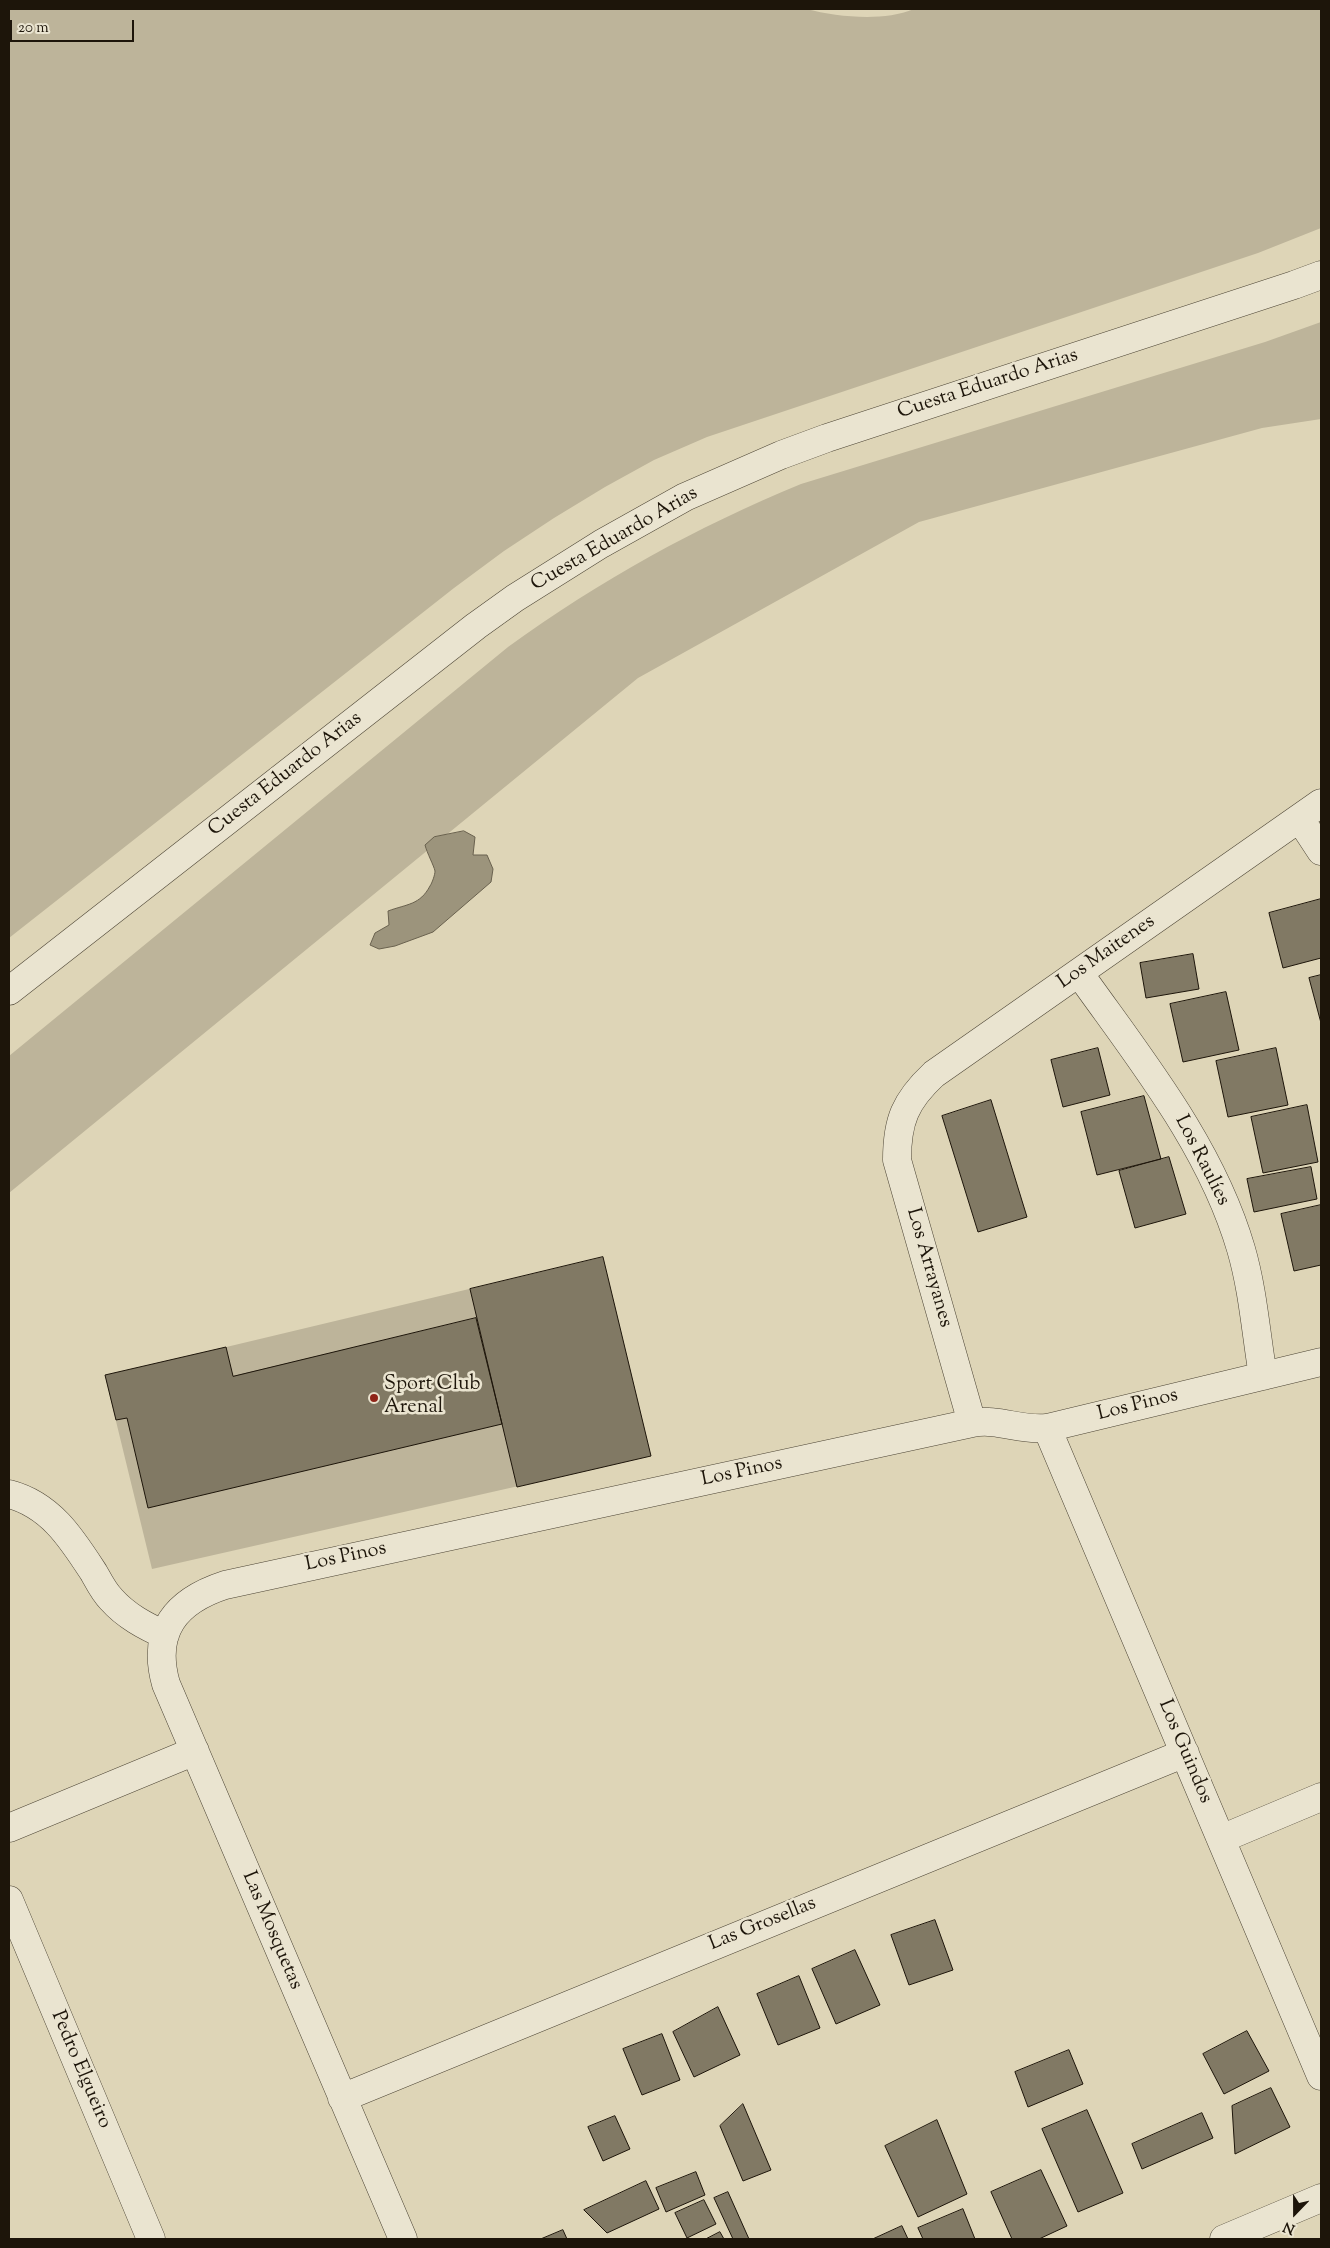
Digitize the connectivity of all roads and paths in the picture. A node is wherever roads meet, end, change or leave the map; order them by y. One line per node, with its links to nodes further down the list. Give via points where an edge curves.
1 (1321, 275): 5 (street, Cuesta Eduardo Arias, via 827,438 685,497 572,562 476,626)
2 (1310, 811): 3 (street); 4 (street, Los Maitenes)
3 (1321, 851)
4 (1079, 973): 6 (street, Los Maitenes, via 934,1074 915,1092); 8 (street, Los Raulíes, via 1182,1119 1208,1166 1241,1248)
5 (9, 991)
6 (904, 1112): 9 (street, Los Arrayanes, via 897,1136 897,1160)
7 (1321, 1362): 8 (street, Los Pinos)
8 (1263, 1376): 10 (street, Los Pinos)
9 (972, 1424): 10 (street, Los Pinos, via 996,1422 1023,1429); 12 (street, Los Pinos, via 225,1585 196,1596 182,1607)
10 (1047, 1428): 14 (street, Los Guindos)
11 (9, 1494): 12 (street, via 38,1506 56,1520 70,1535 109,1597 121,1609 135,1620)
12 (169, 1627): 13 (street, Las Mosquetas, via 161,1652 162,1669)
13 (194, 1751): 16 (street); 20 (street, Las Mosquetas)
14 (1185, 1752): 17 (street, Los Guindos); 20 (street, Las Grosellas)
15 (1321, 1797): 17 (street)
16 (9, 1828)
17 (1221, 1839): 19 (street, Los Guindos)
18 (9, 1900): 22 (street, Pedro Elgueiro)
19 (1321, 2076)
20 (342, 2098): 23 (street, Las Mosquetas)
21 (1321, 2198): 24 (street)
22 (151, 2239)
23 (403, 2239)
24 (1224, 2239)

